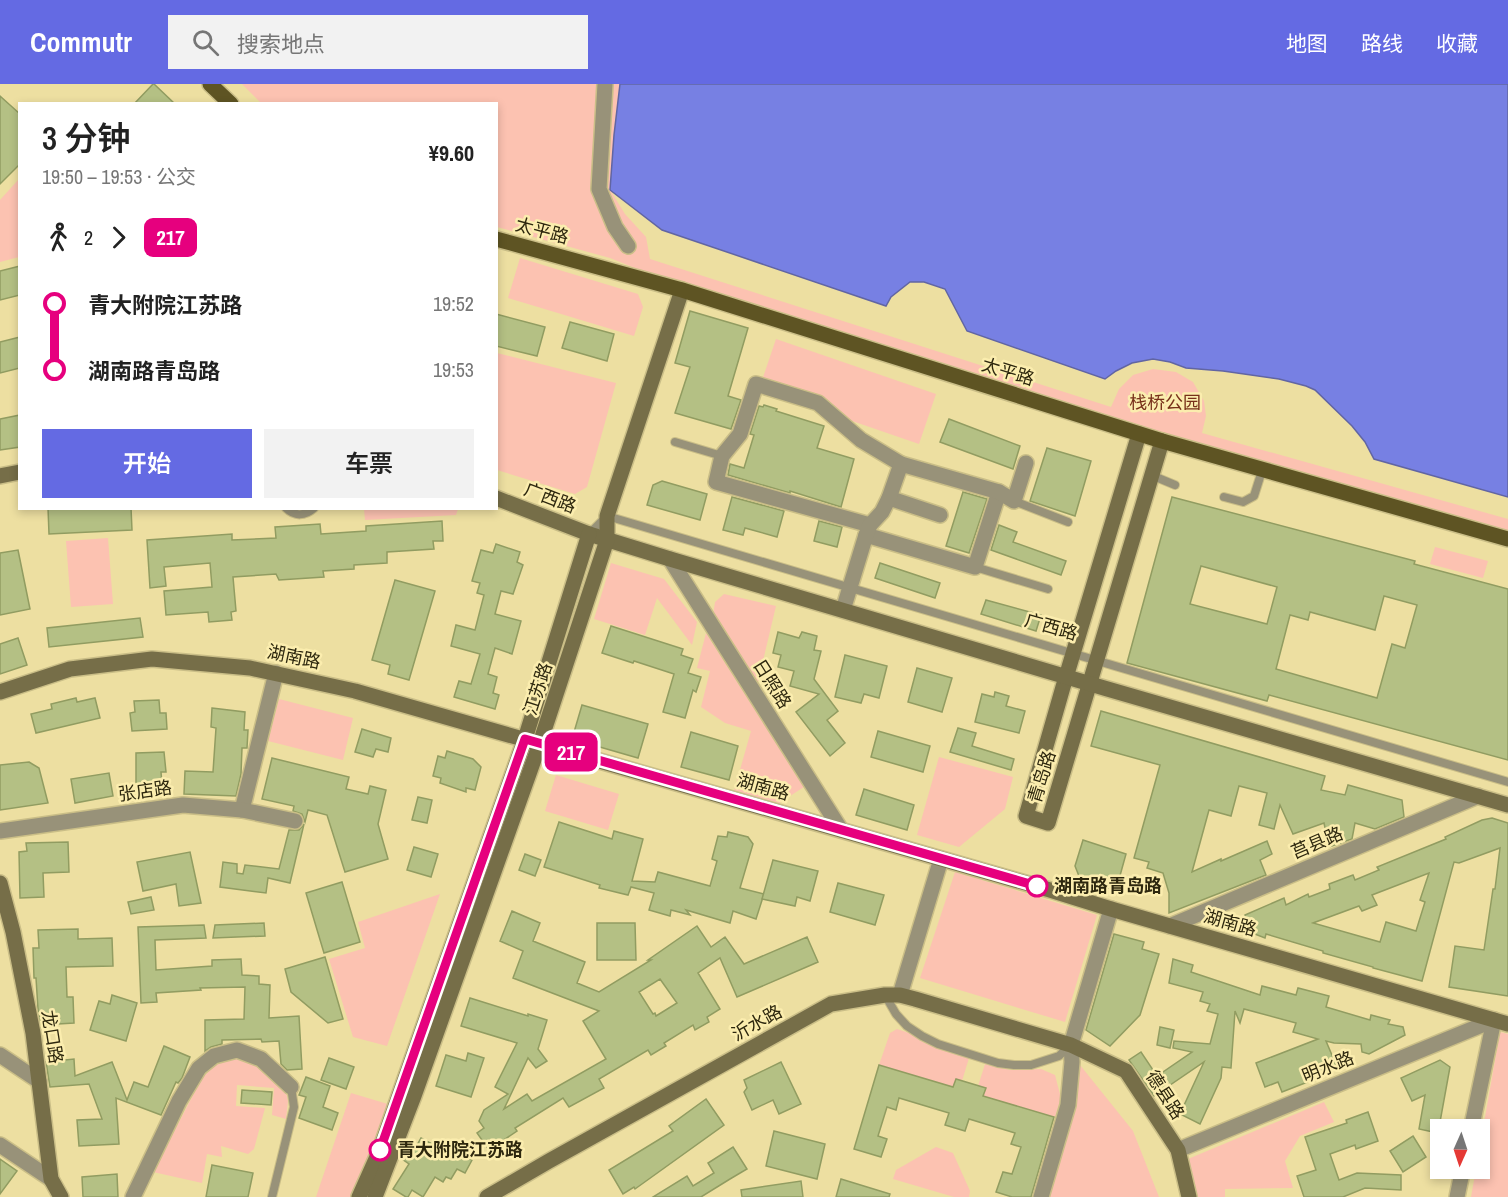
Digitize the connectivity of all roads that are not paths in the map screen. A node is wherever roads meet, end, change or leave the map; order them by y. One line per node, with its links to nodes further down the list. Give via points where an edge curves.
1 (210, 84): 3 (main road)
2 (605, 84): 5 (street, via 599,189)
3 (229, 102)
4 (498, 239): 6 (main road, 太平路)
5 (628, 246)
6 (682, 290): 7 (main road, 太平路); 27 (street, 江苏路)
7 (1139, 434): 8 (main road, 太平路); 16 (street, 青岛路)
8 (1162, 441): 14 (main road, 太平路); 17 (street, 青岛路)
9 (675, 442): 10 (lane)
10 (723, 456): 12 (street, via 740,434 756,384 818,402 861,440); 29 (street, via 716,482)
11 (1026, 463): 23 (street)
12 (901, 464): 19 (street); 21 (street)
13 (18, 472): 15 (street)
14 (1273, 473): 20 (lane, via 1261,474 1254,496 1243,502); 31 (main road, 太平路)
15 (0, 476)
16 (1126, 478): 17 (street); 38 (street, 青岛路)
17 (1150, 480): 18 (lane); 39 (street, 青岛路)
18 (1175, 485)
19 (999, 492): 23 (street); 34 (street)
20 (1224, 497)
21 (889, 498): 26 (street); 29 (street)
22 (498, 499): 30 (street, 广西路)
23 (1014, 501): 28 (lane)
24 (289, 510): 25 (lane, via 302,515)
25 (312, 510)
26 (940, 515)
27 (607, 516): 30 (lane, 广西路); 32 (street, 江苏路); 35 (lane, 广西路)
28 (1068, 522)
29 (868, 530): 34 (street); 35 (street)
30 (589, 534): 32 (street, 广西路); 46 (street, 江苏路)
31 (1508, 539)
32 (607, 540): 33 (street, 广西路); 46 (street, 江苏路)
33 (670, 559): 37 (street, 广西路); 52 (street, 日照路)
34 (975, 567): 36 (lane)
35 (850, 588): 37 (street); 40 (lane, 广西路)
36 (1048, 589)
37 (843, 610): 43 (street, 广西路)
38 (1082, 622): 39 (street); 40 (street, 青岛路)
39 (1106, 629): 41 (street, 青岛路)
40 (1073, 654): 41 (lane, 广西路); 43 (street, 青岛路)
41 (1096, 661): 44 (street, 青岛路); 47 (lane, 广西路)
42 (276, 673): 45 (street, 湖南路, via 152,659 70,669); 46 (street, 湖南路); 50 (street)
43 (1066, 676): 44 (street, 广西路); 44 (street, 青岛路, via 1026,816 1048,823)
44 (1090, 683): 48 (street, 广西路)
45 (0, 692)
46 (533, 741): 52 (street, 湖南路); 73 (street, 江苏路); 74 (street, 江苏路, via 414,1096)
47 (1508, 782)
48 (1478, 796): 49 (street, 广西路); 57 (street, 莒县路)
49 (1508, 805)
50 (242, 810): 51 (street, 张店路); 53 (street, 张店路, via 183,806)
51 (295, 821)
52 (841, 830): 54 (street, 湖南路)
53 (0, 831)
54 (940, 859): 56 (street, 湖南路); 59 (street)
55 (0, 883): 63 (street, 龙口路, via 16,943)
56 (1111, 909): 57 (street, 湖南路); 61 (street)
57 (1170, 926): 60 (street, 湖南路)
58 (885, 995): 59 (street, 沂水路); 61 (lane, via 896,1014 922,1036 998,1063 1031,1065 1059,1056); 75 (street, 沂水路, via 831,1004)
59 (900, 995): 61 (street, 沂水路)
60 (1501, 1022): 65 (street); 67 (street, 明水路)
61 (1071, 1045): 67 (street, 德县路, via 1126,1071); 76 (street, via 1068,1105)
62 (0, 1055): 63 (street)
63 (39, 1081): 68 (street, 龙口路)
64 (291, 1087): 71 (street, via 261,1059 237,1050 214,1056 199,1068 179,1101); 72 (lane, via 294,1107)
65 (1474, 1119)
66 (0, 1145): 68 (street)
67 (1178, 1150): 77 (street, 德县路)
68 (51, 1179): 70 (street, 龙口路)
69 (1461, 1179): 78 (street)
70 (61, 1197)
71 (133, 1197)
72 (272, 1197)
73 (359, 1197)
74 (375, 1197)
75 (487, 1197)
76 (1041, 1197)
77 (1189, 1197)
78 (1457, 1197)

